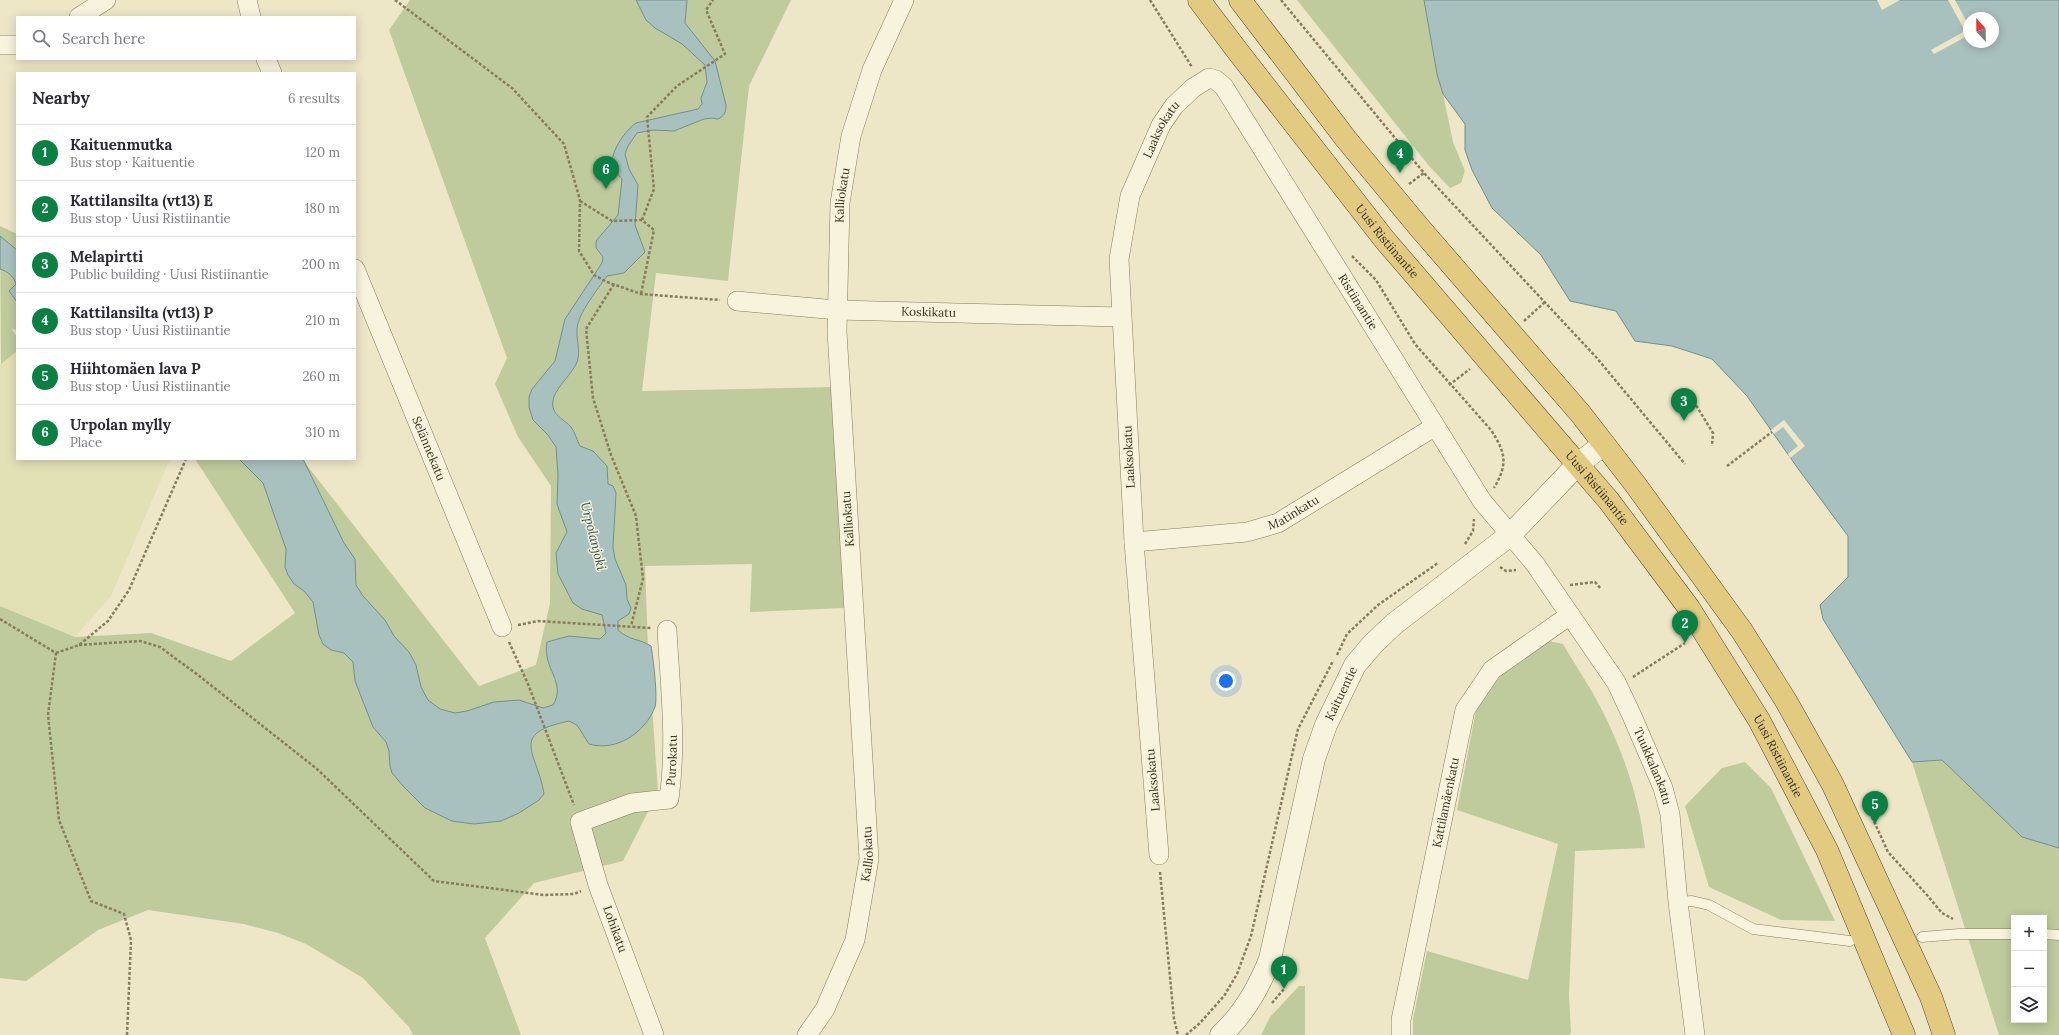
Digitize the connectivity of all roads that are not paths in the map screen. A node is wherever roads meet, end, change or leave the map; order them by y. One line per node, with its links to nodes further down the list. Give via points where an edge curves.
1 (106, 0): 6 (street)
2 (247, 0): 7 (street)
3 (904, 0): 15 (street, Kalliokatu, via 872,70 851,136 840,203)
4 (1199, 0): 19 (highway, Uusi Ristiinantie, via 1384,239)
5 (1240, 0): 18 (highway, via 1351,145)
6 (81, 16)
7 (251, 16)
8 (0, 45): 9 (street)
9 (16, 45)
10 (266, 60): 11 (street)
11 (272, 72)
12 (1202, 82): 16 (street, Laaksokatu, via 1174,106 1160,125 1130,196 1119,259); 17 (street, Ristiinantie, via 1209,78 1224,87)
13 (356, 271): 23 (street, Selännekatu)
14 (737, 301): 15 (street, Koskikatu)
15 (837, 310): 16 (street, Koskikatu); 34 (street, Kalliokatu, via 869,859 855,940 825,1009)
16 (1121, 317): 21 (street, Laaksokatu)
17 (1434, 427): 20 (street, Ristiinantie, via 1482,501); 21 (street, Matinkatu, via 1278,523 1247,532)
18 (1604, 444): 19 (street, Kaituentie); 39 (highway, via 1742,631 1786,701 1856,832 1930,997)
19 (1577, 465): 20 (street, Kaituentie); 38 (highway, Uusi Ristiinantie, via 1614,508 1689,608 1759,720 1827,850)
20 (1510, 535): 22 (street, Tuukkalankatu, via 1535,564); 35 (street, Kaituentie, via 1394,624 1355,665 1328,718 1314,759 1270,959 1246,1008)
21 (1134, 542): 26 (street, Laaksokatu)
22 (1570, 615): 27 (street, Tuukkalankatu, via 1616,682 1663,788 1670,814); 36 (street, Kattilamäenkatu, via 1492,670 1465,710 1401,1020)
23 (502, 627)
24 (667, 630): 25 (street, Purokatu, via 674,747 674,768 669,799 632,803)
25 (580, 822): 33 (street, Lohikatu, via 598,885)
26 (1159, 855)
27 (1678, 902): 32 (lane, via 1692,901 1709,905 1753,929); 37 (street, Tuukkalankatu)
28 (2011, 934): 31 (lane, via 1959,934)
29 (2047, 934): 30 (lane)
30 (2059, 935)
31 (1922, 938)
32 (1850, 940)
33 (654, 1035)
34 (807, 1035)
35 (1222, 1035)
36 (1401, 1035)
37 (1695, 1035)
38 (1904, 1035)
39 (1944, 1035)

